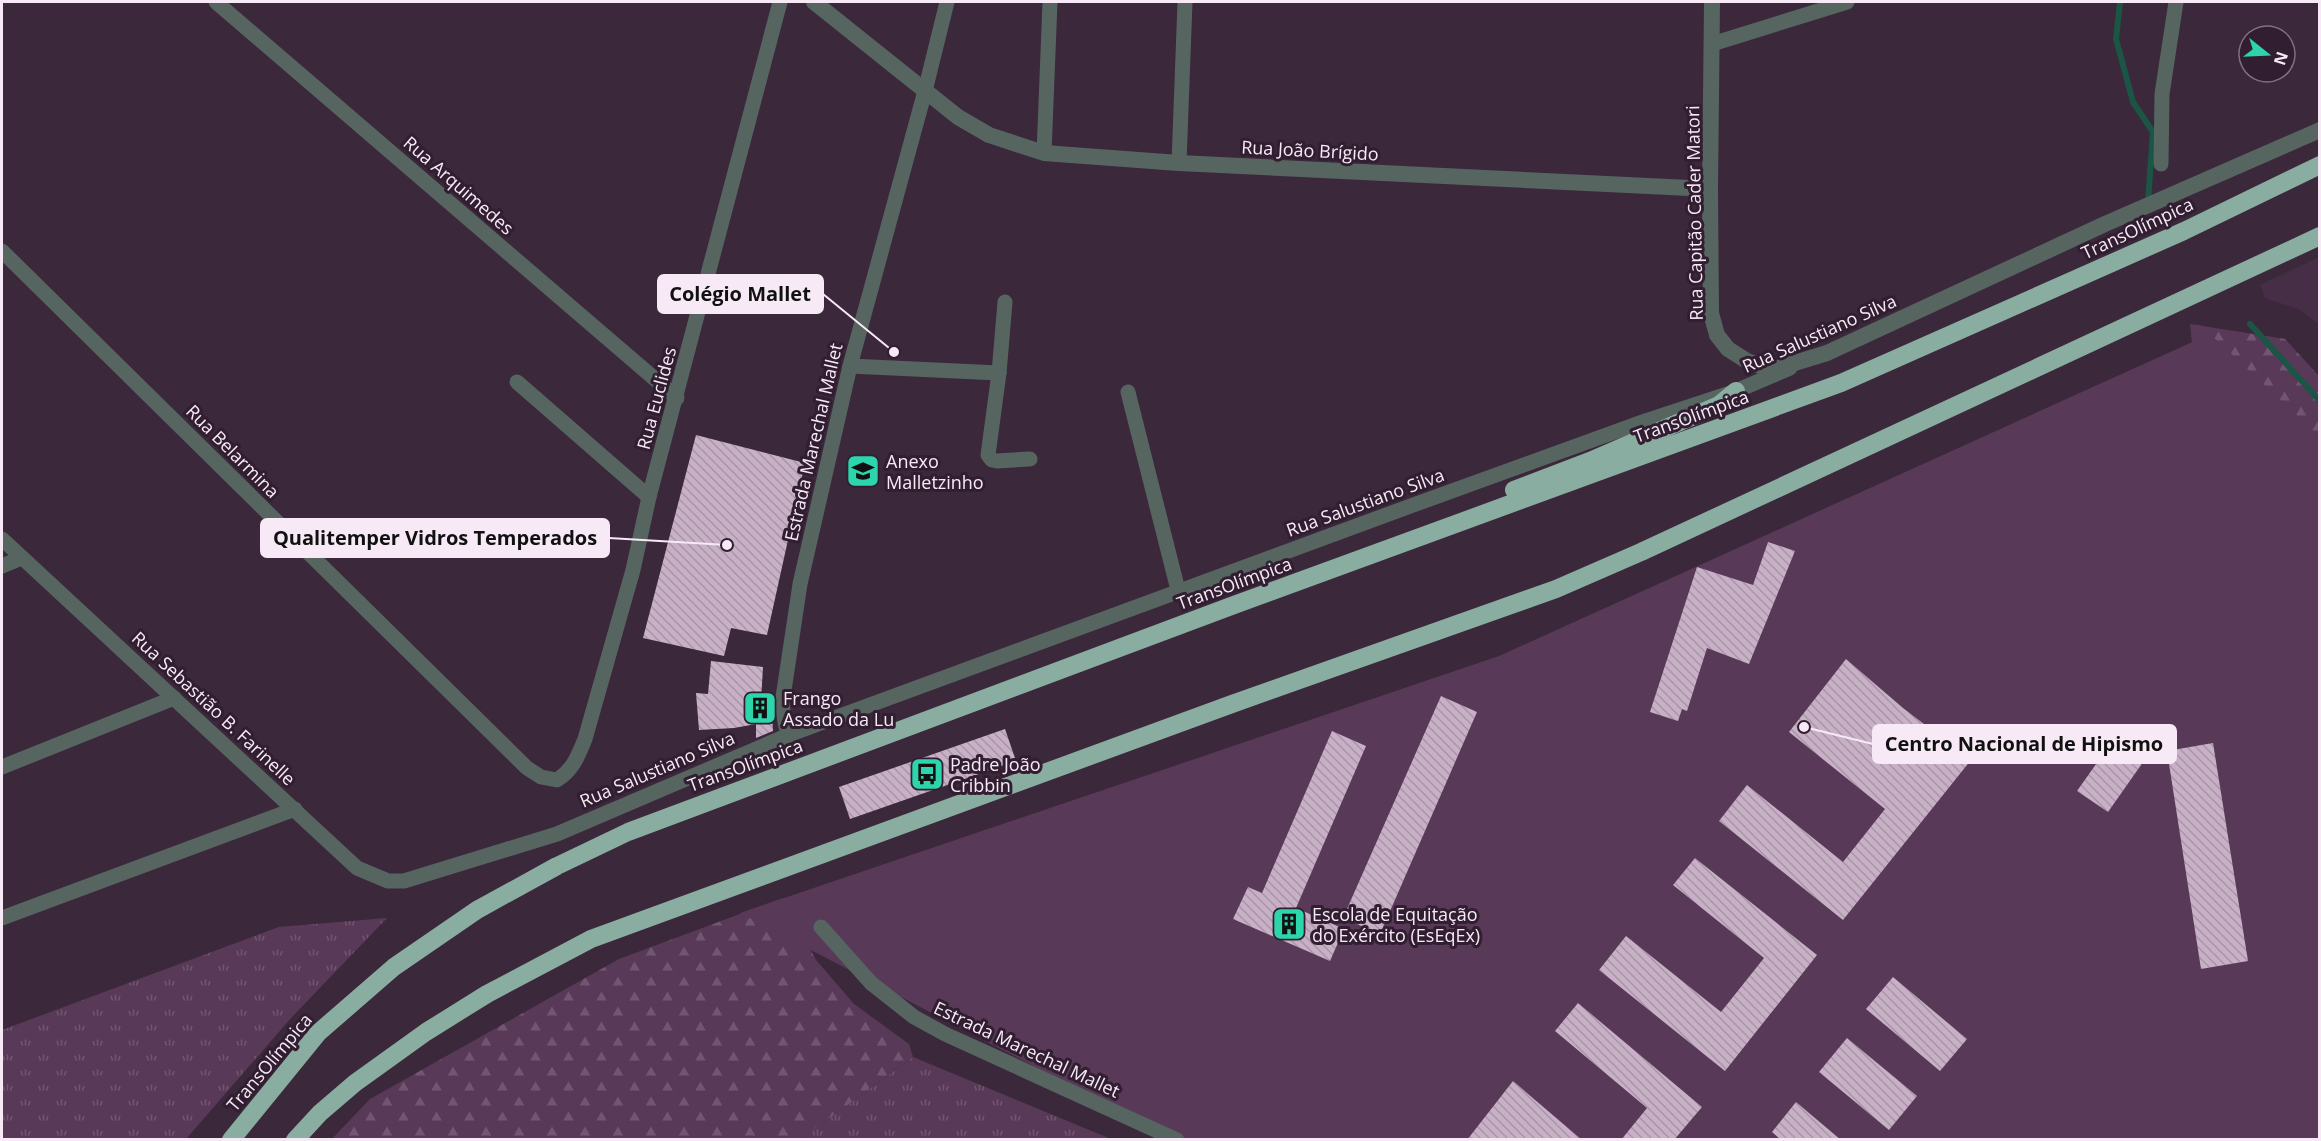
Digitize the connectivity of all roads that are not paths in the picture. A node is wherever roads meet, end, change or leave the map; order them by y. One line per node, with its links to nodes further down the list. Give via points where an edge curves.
1 (216, 2): 27 (street, Rua Arquimedes)
2 (780, 2): 27 (street, Rua Euclides)
3 (814, 2): 11 (street)
4 (947, 2): 11 (street, Estrada Marechal Mallet)
5 (1050, 2): 13 (street)
6 (1185, 2): 14 (street)
7 (1712, 2): 10 (street, Rua Capitão Cader Matori)
8 (1847, 2): 10 (street)
9 (2176, 2): 15 (street, via 2163,94)
10 (1712, 44): 17 (street, Rua Capitão Cader Matori)
11 (925, 92): 13 (street, Rua João Brígido, via 989,135); 22 (street, Estrada Marechal Mallet)
12 (2319, 130): 21 (street, Rua Salustiano Silva)
13 (1044, 153): 14 (street, Rua João Brígido)
14 (1179, 163): 17 (street, Rua João Brígido)
15 (2161, 164)
16 (2319, 165): 34 (highway, TransOlímpica, via 2184,231 1851,378)
17 (1710, 189): 21 (street, Rua Capitão Cader Matori, via 1711,313 1717,335 1728,349 1766,368)
18 (2319, 236): 44 (highway, via 1556,589 591,939 487,994 426,1032 355,1083)
19 (2, 251): 38 (street, Rua Belarmina)
20 (1005, 302): 23 (street)
21 (1827, 353): 25 (street, Rua Salustiano Silva)
22 (850, 366): 23 (street); 36 (street, Estrada Marechal Mallet, via 800,584 782,704)
23 (999, 373): 28 (street, via 988,455 997,461)
24 (517, 382): 29 (street)
25 (1736, 391): 33 (street, Rua Salustiano Silva); 34 (highway, via 1719,405 1612,452 1301,571)
26 (1128, 392): 33 (street)
27 (677, 398): 29 (street, Rua Euclides)
28 (1030, 459)
29 (650, 497): 38 (street, Rua Euclides, via 585,740 567,774 557,780)
30 (2, 539): 31 (street, Rua Sebastião B. Farinelle)
31 (21, 558): 32 (street); 35 (street, Rua Sebastião B. Farinelle)
32 (2, 566)
33 (1178, 590): 36 (street, Rua Salustiano Silva)
34 (1234, 605): 43 (highway, TransOlímpica, via 628,832 557,866 477,910 394,967 318,1033)
35 (174, 698): 37 (street); 39 (street, Rua Sebastião B. Farinelle)
36 (791, 734): 40 (street, Rua Salustiano Silva, via 557,834)
37 (4, 763)
38 (541, 777)
39 (295, 809): 40 (street, Rua Sebastião B. Farinelle, via 357,868 388,881); 41 (street)
40 (412, 881)
41 (2, 918)
42 (821, 927): 45 (street, Estrada Marechal Mallet, via 871,983 914,1017)
43 (231, 1140)
44 (295, 1140)
45 (1177, 1140)

